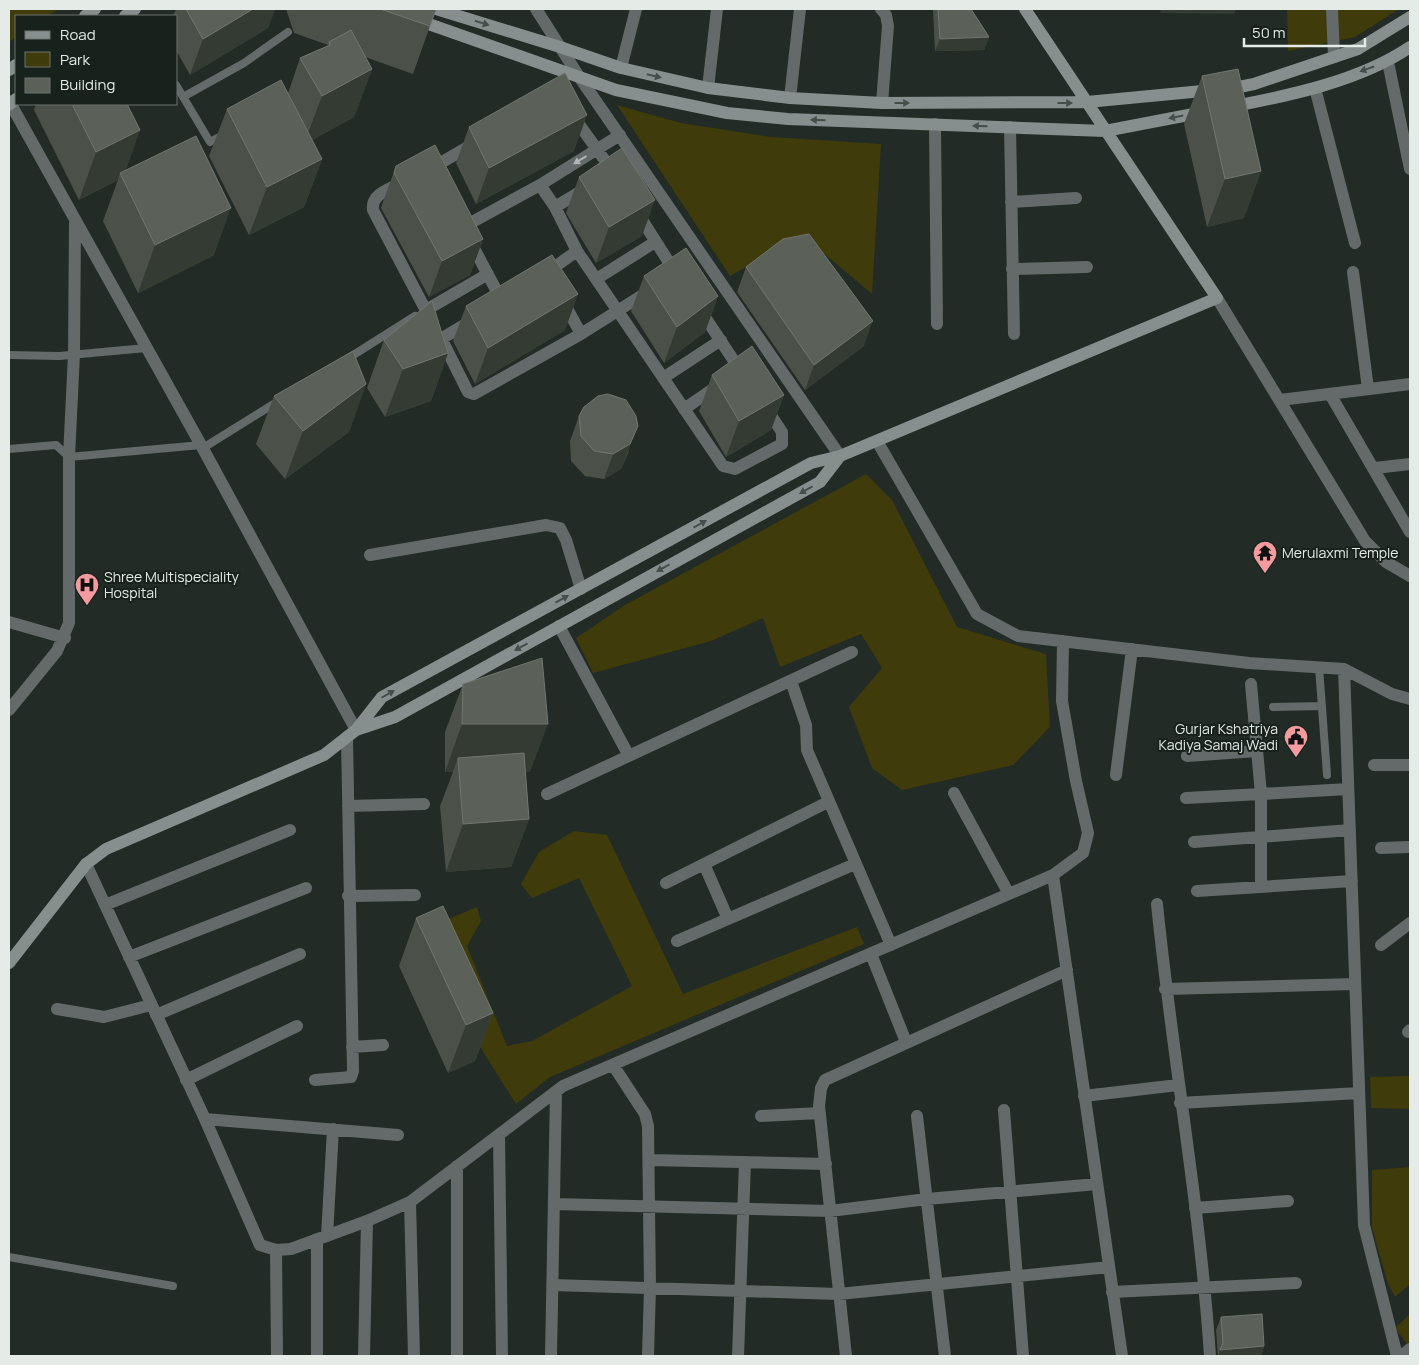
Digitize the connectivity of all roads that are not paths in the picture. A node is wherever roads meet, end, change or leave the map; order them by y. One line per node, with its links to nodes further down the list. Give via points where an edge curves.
1 (386, 9): 17 (street)
2 (436, 9): 12 (street, one-way to 12)
3 (536, 9): 12 (street)
4 (636, 9): 16 (street)
5 (717, 9): 19 (street)
6 (800, 9): 22 (street)
7 (881, 9): 26 (street, via 888,26)
8 (1025, 9): 25 (street)
9 (1332, 9): 14 (street)
10 (1410, 17): 14 (street, via 1371,43)
11 (288, 32): 21 (lane, via 244,63)
12 (560, 46): 16 (street); 17 (street)
13 (1410, 47): 15 (street)
14 (1334, 57): 25 (street, via 1234,88)
15 (1388, 62): 20 (street, one-way to 20); 35 (street)
16 (621, 68): 19 (street, one-way to 19)
17 (578, 75): 27 (street, one-way to 17, via 788,119 727,112 616,90); 31 (street)
18 (178, 88): 21 (lane)
19 (708, 88): 22 (street)
20 (1315, 88): 29 (street, one-way to 29); 45 (street)
21 (183, 97): 30 (lane, via 210,142)
22 (790, 98): 26 (street)
23 (11, 102): 43 (street)
24 (562, 102): 33 (street)
25 (1087, 102): 26 (street, one-way to 25); 29 (street)
26 (882, 103)
27 (935, 124): 28 (street, one-way to 27); 60 (street)
28 (1010, 127): 29 (street); 40 (street)
29 (1106, 131): 56 (street)
30 (226, 133)
31 (620, 135): 33 (street); 34 (street)
32 (484, 138): 57 (street, via 434,172 378,195 372,204)
33 (598, 150): 36 (street); 37 (street, one-way to 37)
34 (636, 158): 36 (street); 80 (street)
35 (1410, 169)
36 (605, 177): 38 (street); 42 (street)
37 (540, 185): 42 (street); 50 (street, via 461,222)
38 (622, 187)
39 (1076, 198): 40 (street)
40 (1011, 202): 48 (street)
41 (632, 203): 44 (street)
42 (555, 207): 46 (street)
43 (75, 221): 65 (street); 66 (street)
44 (655, 242): 51 (street); 52 (street)
45 (1355, 243)
46 (577, 251): 51 (street); 53 (street)
47 (1087, 267): 48 (street)
48 (1012, 269): 62 (street)
49 (1352, 272): 72 (street)
50 (488, 274): 55 (street, via 498,304); 57 (street)
51 (598, 278): 58 (street)
52 (667, 278): 58 (street); 64 (street, via 688,291)
53 (552, 280): 54 (street); 61 (street)
54 (532, 282)
55 (517, 292)
56 (1217, 298): 75 (street); 77 (street)
57 (426, 310): 63 (street); 68 (lane)
58 (618, 311): 61 (street); 70 (street)
59 (479, 316): 63 (street)
60 (937, 324)
61 (582, 334): 63 (street, via 474,394 468,392)
62 (1014, 334)
63 (441, 339)
64 (721, 340): 69 (street); 70 (street)
65 (146, 348): 66 (lane); 78 (street)
66 (74, 354): 67 (lane); 81 (street)
67 (9, 355)
68 (343, 361)
69 (741, 370): 76 (street); 76 (street, via 782,432 782,444 735,469 723,466)
70 (663, 378): 76 (street)
71 (1410, 384): 72 (street)
72 (1368, 389): 73 (street)
73 (1330, 394): 75 (street); 83 (street)
74 (285, 397): 78 (lane)
75 (1280, 400): 86 (street, via 1365,541 1386,562)
76 (684, 409)
77 (877, 440): 80 (street); 91 (street, via 977,614 1018,636)
78 (202, 447): 81 (lane); 102 (street)
79 (9, 449): 81 (lane, via 56,445)
80 (840, 456): 87 (street, one-way to 80, via 811,463); 89 (street, one-way to 89, via 820,482)
81 (69, 457): 90 (street, via 69,623)
82 (1410, 464): 83 (street)
83 (1375, 468): 84 (street)
84 (1410, 532)
85 (370, 555): 87 (street, via 546,525 560,528)
86 (1410, 576)
87 (581, 589): 102 (street, one-way to 87, via 382,698)
88 (9, 622): 90 (street)
89 (559, 626): 102 (street, one-way to 102, via 395,717); 104 (street)
90 (65, 638): 101 (street)
91 (1063, 641): 92 (street); 127 (street, via 1062,701 1088,833 1083,853)
92 (1132, 649): 94 (street, via 1250,663); 108 (street)
93 (852, 652): 96 (street)
94 (1319, 667): 95 (street); 99 (lane)
95 (1344, 669): 98 (street, via 1392,694); 110 (street)
96 (791, 681): 104 (street); 115 (street, via 806,725 807,750)
97 (1251, 684): 103 (street)
98 (1410, 699)
99 (1322, 706): 100 (lane); 109 (lane)
100 (1273, 707)
101 (9, 710)
102 (351, 733): 117 (street); 124 (street, via 324,755 106,850)
103 (1257, 751): 105 (street); 113 (street)
104 (629, 756): 112 (street)
105 (1187, 756)
106 (1374, 765): 107 (street)
107 (1410, 765)
108 (1116, 775)
109 (1327, 775)
110 (1348, 789): 113 (street); 119 (street)
111 (954, 793): 133 (street)
112 (547, 794)
113 (1260, 794): 114 (street); 120 (street)
114 (1186, 798)
115 (828, 802): 125 (street); 126 (street)
116 (424, 804): 117 (street)
117 (348, 806): 135 (street)
118 (290, 830): 137 (street)
119 (1350, 830): 120 (street); 128 (street)
120 (1262, 837): 121 (street); 130 (street)
121 (1194, 842)
122 (1410, 847): 123 (street)
123 (1381, 848)
124 (86, 864): 137 (street); 146 (street)
125 (704, 864): 129 (street); 138 (street)
126 (855, 864): 138 (street); 141 (street)
127 (1053, 875): 133 (street); 147 (street)
128 (1352, 881): 130 (street); 148 (street)
129 (666, 883)
130 (1261, 887): 132 (street)
131 (306, 888): 145 (street)
132 (1197, 891)
133 (1009, 894): 141 (street)
134 (415, 895): 135 (street)
135 (348, 896): 155 (street)
136 (1157, 904): 149 (street)
137 (105, 905): 145 (street)
138 (728, 919): 140 (street)
139 (1410, 923): 142 (street)
140 (677, 940)
141 (891, 945): 144 (street)
142 (1381, 945)
143 (300, 954): 151 (street)
144 (871, 954): 153 (street); 156 (street)
145 (129, 958): 151 (street)
146 (9, 963)
147 (1067, 970): 153 (street); 162 (street)
148 (1356, 984): 149 (street); 161 (street)
149 (1165, 989): 159 (street)
150 (57, 1009): 151 (street, via 104,1017)
151 (153, 1010): 157 (street)
152 (297, 1026): 157 (street)
153 (906, 1042): 165 (street, via 825,1080 821,1088)
154 (383, 1046): 155 (street)
155 (352, 1047): 158 (street, via 351,1077)
156 (613, 1065): 160 (street); 172 (street, via 645,1114)
157 (186, 1080): 168 (street)
158 (315, 1080)
159 (1178, 1085): 162 (street); 163 (street)
160 (556, 1092): 170 (street); 181 (street)
161 (1359, 1093): 163 (street); 216 (street, via 1364,1225)
162 (1084, 1096): 176 (street)
163 (1180, 1103): 183 (street)
164 (1004, 1110): 177 (street)
165 (820, 1113): 166 (street); 174 (street)
166 (761, 1116)
167 (917, 1116): 178 (street)
168 (206, 1119): 169 (street); 188 (street, via 260,1244)
169 (333, 1130): 171 (street); 187 (street)
170 (499, 1134): 175 (street); 207 (street)
171 (398, 1135)
172 (649, 1160): 173 (street); 182 (street)
173 (745, 1162): 174 (street); 184 (street)
174 (826, 1164): 185 (street)
175 (457, 1166): 180 (street); 206 (street)
176 (1097, 1184): 177 (street); 190 (street)
177 (1010, 1192): 178 (street); 191 (street)
178 (927, 1200): 185 (street); 192 (street)
179 (1288, 1201): 183 (street)
180 (410, 1202): 186 (street); 205 (street)
181 (554, 1204): 182 (street); 195 (street)
182 (650, 1206): 184 (street); 196 (street)
183 (1195, 1208): 197 (street)
184 (743, 1209): 185 (street); 198 (street)
185 (830, 1211): 200 (street)
186 (367, 1222): 187 (street); 204 (street)
187 (322, 1238): 188 (street); 203 (street)
188 (276, 1250): 202 (street)
189 (9, 1257): 194 (lane)
190 (1109, 1266): 191 (street); 199 (street)
191 (1017, 1276): 192 (street); 213 (street)
192 (936, 1282): 200 (street); 212 (street)
193 (1296, 1283): 197 (street)
194 (173, 1286)
195 (553, 1286): 196 (street); 208 (street)
196 (650, 1288): 198 (street); 209 (street)
197 (1206, 1289): 199 (street); 215 (street)
198 (741, 1291): 200 (street); 210 (street)
199 (1112, 1292): 214 (street)
200 (839, 1294): 211 (street)
201 (1410, 1348): 217 (street)
202 (278, 1356)
203 (318, 1356)
204 (364, 1356)
205 (414, 1356)
206 (458, 1356)
207 (502, 1356)
208 (551, 1356)
209 (648, 1356)
210 (738, 1356)
211 (846, 1356)
212 (945, 1356)
213 (1023, 1356)
214 (1122, 1356)
215 (1210, 1356)
216 (1397, 1356)
217 (1401, 1356)

